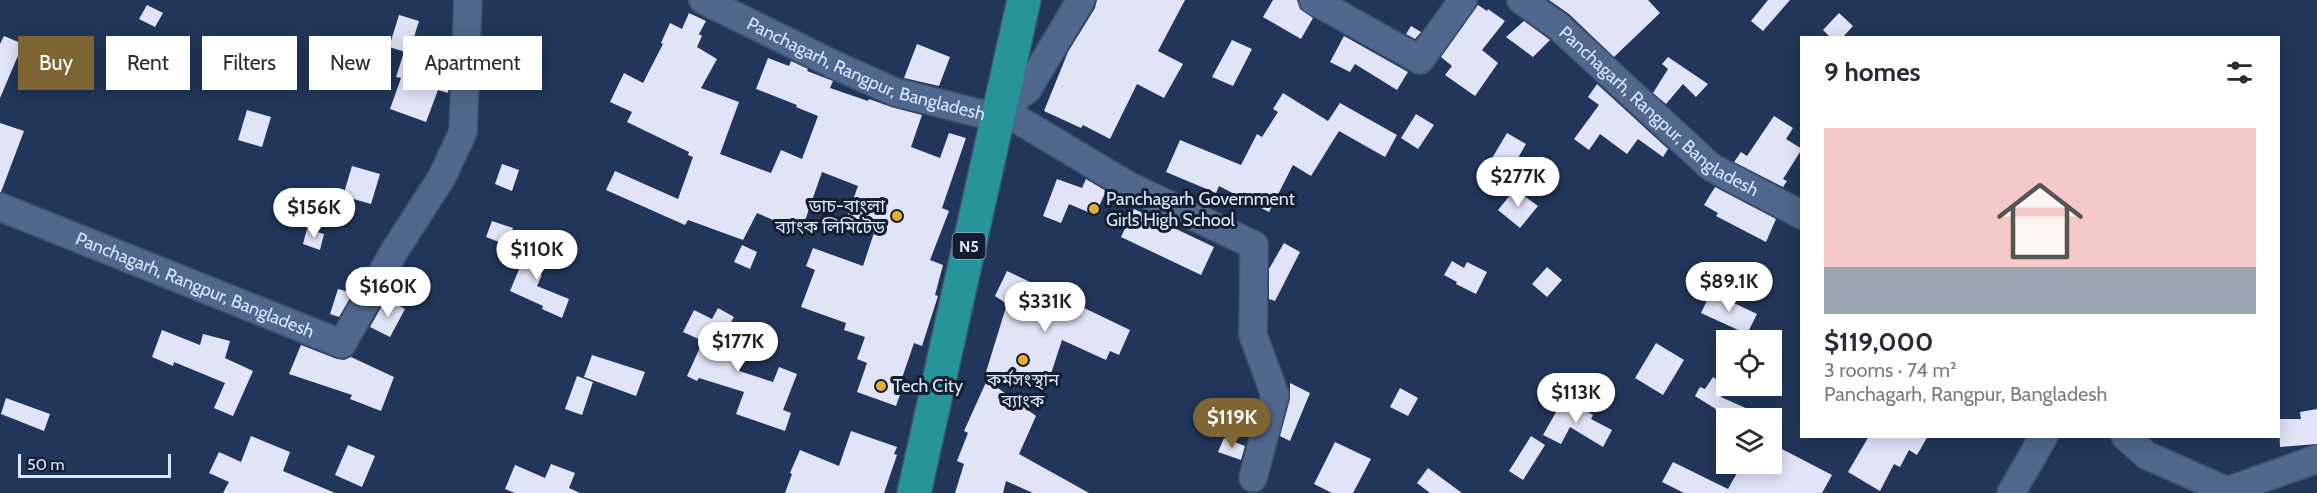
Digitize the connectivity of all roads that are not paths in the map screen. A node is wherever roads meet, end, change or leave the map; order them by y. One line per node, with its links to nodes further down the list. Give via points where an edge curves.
1 (468, 0): 9 (street, Panchagarh, Rangpur, Bangladesh, via 463,132 442,177 342,344)
2 (703, 0): 8 (street, Panchagarh, Rangpur, Bangladesh, via 895,92 986,115)
3 (1024, 0): 8 (highway, N5)
4 (1081, 0): 8 (street, Panchagarh, Rangpur, Bangladesh, via 1027,90)
5 (1312, 0): 6 (street, via 1420,60)
6 (1463, 0)
7 (1521, 0): 10 (street, Panchagarh, Rangpur, Bangladesh, via 1558,26 1711,168)
8 (1000, 110): 14 (street, Panchagarh, Rangpur, Bangladesh, via 1129,186 1254,246 1253,335 1275,395); 15 (highway, N5)
9 (0, 207)
10 (1800, 214)
11 (2043, 438): 16 (street)
12 (2127, 438): 13 (street, via 2146,455 2227,491)
13 (2317, 459)
14 (1253, 478)
15 (914, 493)
16 (2012, 493)

